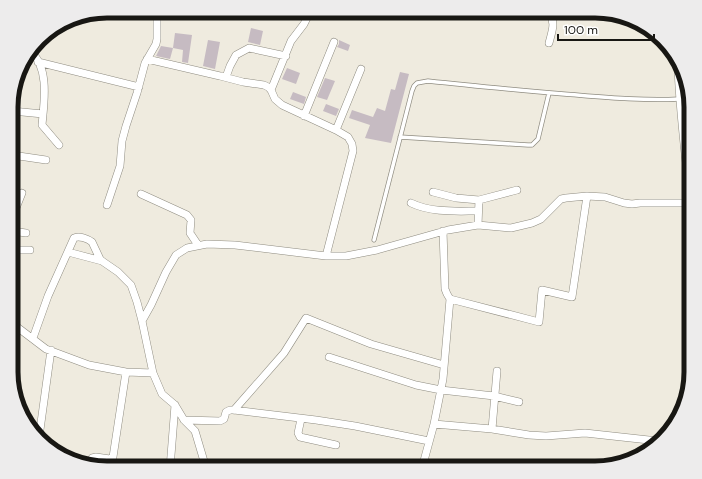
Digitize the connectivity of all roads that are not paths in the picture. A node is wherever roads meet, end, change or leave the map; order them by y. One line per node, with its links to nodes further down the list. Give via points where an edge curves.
1 (157, 18): 8 (street, via 157,39)
2 (306, 18): 7 (street, via 291,41)
3 (553, 18): 5 (street)
4 (334, 42): 18 (street)
5 (549, 43)
6 (34, 55): 9 (street)
7 (286, 56): 11 (street, via 249,48 236,55); 13 (street)
8 (147, 59): 11 (street); 12 (street)
9 (38, 62): 12 (street); 17 (street, via 44,74)
10 (361, 69): 19 (street)
11 (226, 77): 13 (street, via 260,84)
12 (139, 87): 33 (street, via 122,141 120,166)
13 (271, 90): 18 (street, via 278,102)
14 (549, 93): 15 (lane, via 662,100); 20 (lane, via 538,139 532,145); 20 (lane, via 428,81 417,83 412,92)
15 (683, 94)
16 (18, 112): 17 (street)
17 (43, 114): 21 (street, via 42,125)
18 (304, 116): 19 (street)
19 (336, 130): 44 (street, via 348,137 353,147)
20 (400, 138): 39 (lane)
21 (59, 145)
22 (18, 156): 23 (street)
23 (46, 160)
24 (517, 190): 29 (street)
25 (434, 192): 29 (street, via 456,198)
26 (22, 193): 30 (street)
27 (141, 194): 40 (street, via 187,215 191,220 190,234)
28 (587, 196): 32 (street, via 605,197 632,204); 35 (street, via 561,199 541,220 532,223 511,228); 46 (street, via 572,297 542,290 538,322)
29 (479, 200): 34 (street)
30 (18, 203)
31 (411, 203): 34 (street, via 433,210)
32 (684, 203)
33 (107, 205)
34 (478, 212): 35 (street)
35 (478, 225): 36 (street)
36 (443, 231): 44 (street, via 377,250 346,256); 46 (street, via 445,289)
37 (18, 232): 38 (street)
38 (26, 233)
39 (374, 240)
40 (198, 245): 44 (street, via 235,245); 47 (street, via 176,254)
41 (18, 250): 42 (street)
42 (30, 250)
43 (68, 252): 45 (street); 45 (street, via 76,236 91,240); 49 (street)
44 (326, 256)
45 (102, 261): 47 (street, via 131,285)
46 (450, 299): 52 (street)
47 (142, 321): 55 (street)
48 (18, 327): 49 (street)
49 (33, 338): 50 (street)
50 (51, 350): 54 (street, via 89,365); 65 (street)
51 (329, 357): 56 (street, via 416,385)
52 (444, 365): 56 (street); 60 (street, via 371,344 306,318 284,352)
53 (496, 371): 57 (street)
54 (126, 372): 55 (street); 69 (street, via 113,457)
55 (153, 373): 59 (street, via 162,394)
56 (441, 390): 57 (street); 63 (street)
57 (494, 396): 58 (street); 64 (street)
58 (519, 402)
59 (175, 405): 62 (street); 70 (street)
60 (234, 410): 61 (street); 62 (street, via 226,412 224,419 220,421)
61 (301, 419): 67 (street, via 355,426); 68 (street, via 298,433 300,437)
62 (184, 420): 71 (street, via 195,431)
63 (434, 424): 64 (street); 67 (street)
64 (492, 429): 66 (street, via 529,435 585,433)
65 (40, 431)
66 (652, 440)
67 (429, 441): 72 (street)
68 (336, 446)
69 (92, 459)
70 (171, 461)
71 (204, 461)
72 (424, 461)

